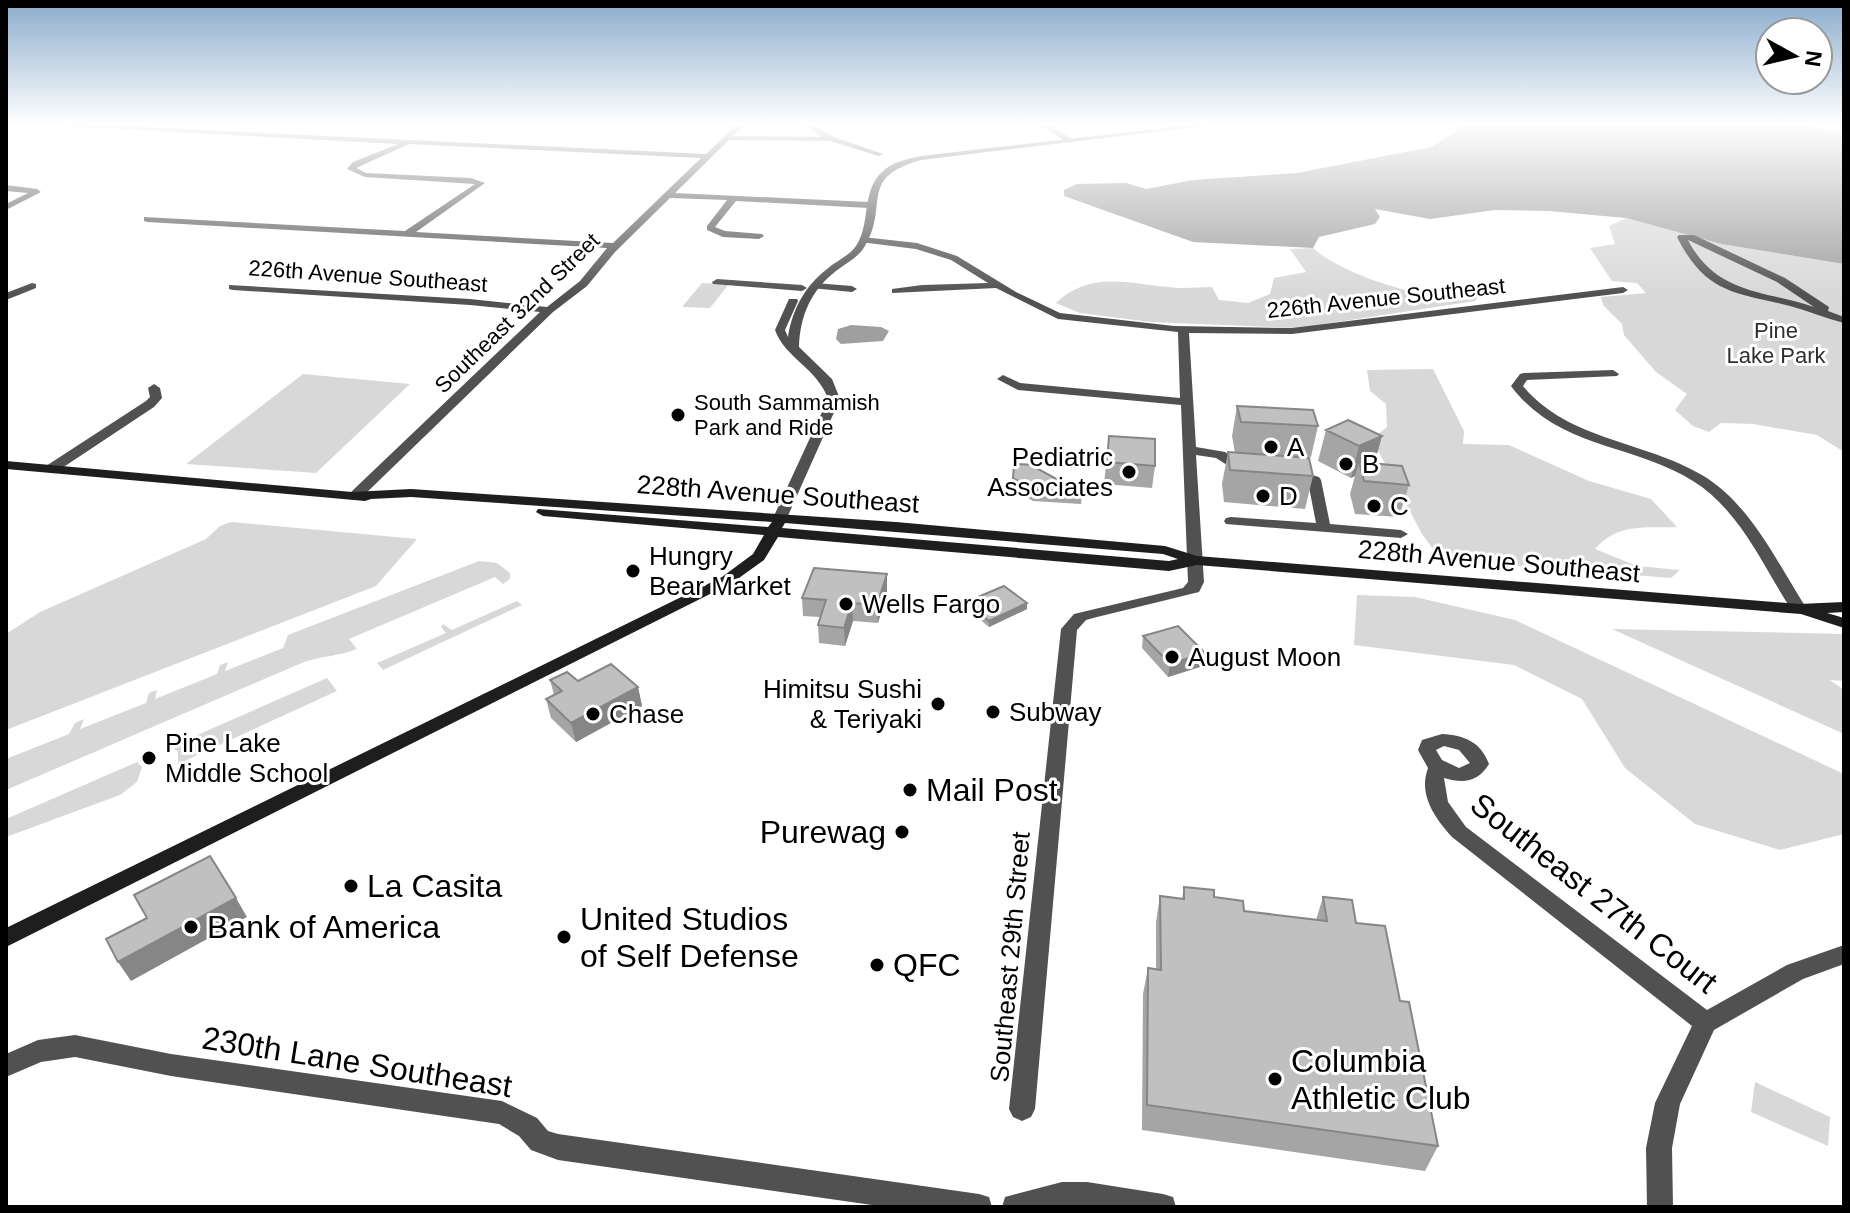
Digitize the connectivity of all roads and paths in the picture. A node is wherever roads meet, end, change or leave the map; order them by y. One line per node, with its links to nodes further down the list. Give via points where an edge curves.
1 (476, 182): 10 (street, via 481,183)
2 (682, 182): 5 (street, Southeast 32nd Street)
3 (879, 182): 7 (street)
4 (6, 188): 8 (street, via 37,192)
5 (669, 195): 6 (street); 13 (street, Southeast 32nd Street)
6 (733, 199): 7 (street); 11 (street, via 710,228)
7 (869, 205): 12 (street)
8 (6, 207)
9 (147, 219): 10 (street)
10 (407, 234): 13 (street)
11 (759, 236)
12 (863, 240): 15 (street, via 933,250); 17 (street); 19 (street, via 819,269)
13 (616, 246): 24 (street, Southeast 32nd Street)
14 (717, 282): 19 (street)
15 (998, 285): 22 (street); 27 (street, 226th Avenue Southeast, via 1058,316)
16 (32, 286): 23 (street)
17 (815, 286): 20 (street); 28 (street, via 795,319)
18 (233, 287): 24 (street, 226th Avenue Southeast)
19 (802, 288): 28 (street, via 780,330)
20 (852, 289)
21 (1623, 290): 27 (street, 226th Avenue Southeast, via 1292,331)
22 (896, 291)
23 (6, 297)
24 (549, 310): 36 (street, Southeast 32nd Street)
25 (1818, 312): 25 (street, via 1825,309 1781,280 1682,237 1694,259 1729,289); 26 (street)
26 (1844, 320)
27 (1183, 329): 32 (street, Southeast 29th Street)
28 (793, 347): 38 (street, via 828,382 834,399)
29 (1613, 374): 43 (street, via 1538,375 1524,377 1517,386 1544,416 1671,464 1713,489 1732,508)
30 (1003, 379): 32 (street, via 1018,386)
31 (154, 388): 35 (street, via 156,398 150,404)
32 (1187, 402): 33 (street, Southeast 29th Street)
33 (1189, 450): 39 (street, via 1220,455 1247,471 1314,480); 41 (street, Southeast 29th Street)
34 (6, 465): 35 (main road, 228th Avenue Southeast)
35 (51, 469): 36 (main road, 228th Avenue Southeast)
36 (356, 495): 38 (main road, 228th Avenue Southeast, via 411,493)
37 (1231, 521): 39 (street)
38 (777, 524): 41 (main road, 228th Avenue Southeast, via 1169,566); 46 (main road, via 759,557 691,600)
39 (1324, 528): 40 (street)
40 (1401, 534)
41 (1195, 560): 43 (main road, 228th Avenue Southeast); 50 (street, Southeast 29th Street, via 1196,582 1188,592 1080,617 1069,629)
42 (1844, 607): 43 (main road, 228th Avenue Southeast)
43 (1799, 609): 44 (main road, 228th Avenue Southeast)
44 (1844, 623)
45 (1438, 768): 48 (street, Southeast 27th Court, via 1436,797 1459,832)
46 (6, 938)
47 (1844, 954): 48 (street, via 1795,972)
48 (1706, 1023): 54 (street, via 1668,1103 1659,1148)
49 (6, 1066): 51 (street, 230th Lane Southeast, via 38,1051 75,1046 502,1113 528,1127 540,1141 558,1147)
50 (1022, 1109)
51 (979, 1207)
52 (1015, 1207): 53 (street, via 1062,1195)
53 (1163, 1207)
54 (1660, 1207)

